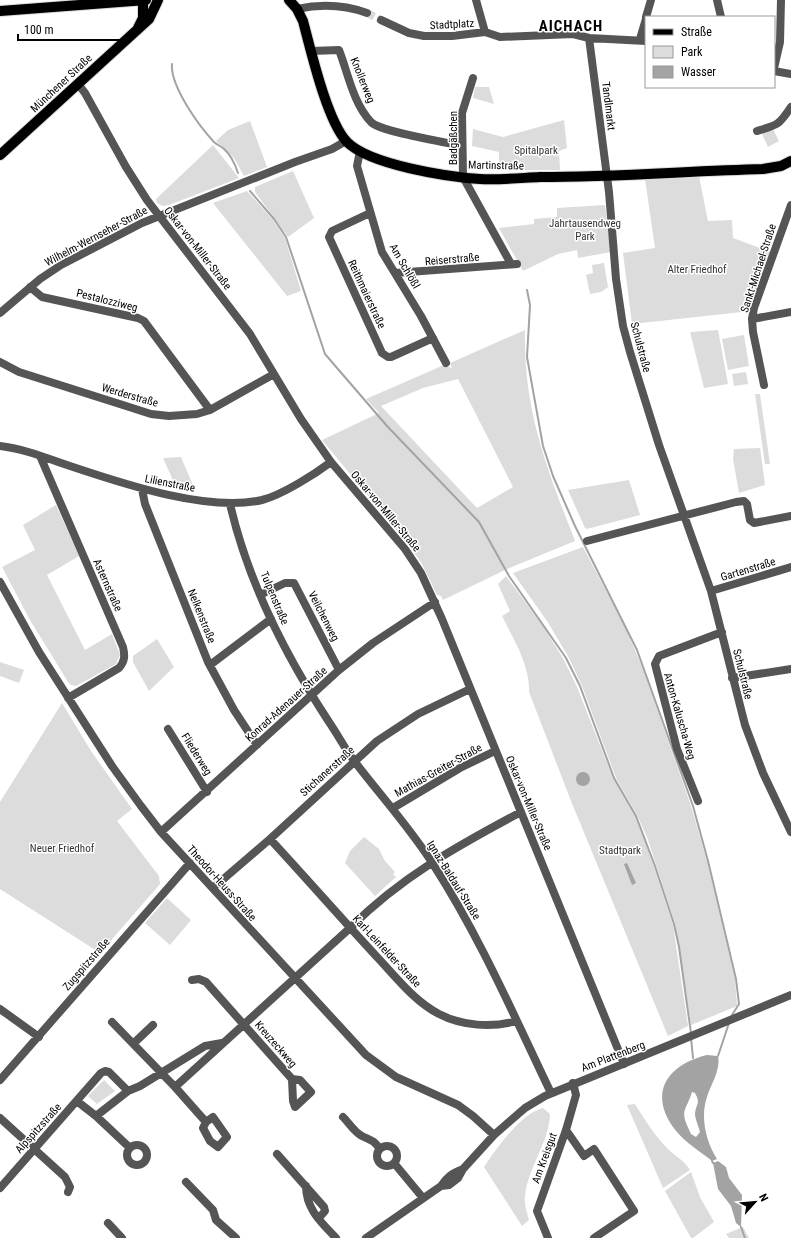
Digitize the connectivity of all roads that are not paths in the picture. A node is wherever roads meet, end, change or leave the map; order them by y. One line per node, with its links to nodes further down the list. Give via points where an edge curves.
1 (143, 0): 2 (main road); 9 (main road); 17 (main road, via 142,18)
2 (146, 0)
3 (158, 0): 17 (main road, Münchener Straße, via 149,20)
4 (289, 0): 10 (main road, Martinstraße)
5 (476, 0): 18 (street)
6 (651, 0): 13 (street)
7 (717, 0): 14 (street)
8 (781, 0): 22 (street, via 780,42)
9 (108, 2): 11 (main road)
10 (297, 9): 12 (street, via 314,6 343,7); 21 (main road, Martinstraße)
11 (0, 11)
12 (367, 13)
13 (647, 16)
14 (720, 16)
15 (381, 20): 18 (street, Stadtplatz, via 409,33 424,36)
16 (645, 25): 20 (street)
17 (138, 28): 26 (main road, Münchener Straße)
18 (484, 32): 19 (street, Stadtplatz, via 500,38 573,34)
19 (589, 38): 20 (street, Stadtplatz); 34 (street, Tandlmarkt)
20 (643, 40)
21 (311, 51): 29 (main road, Martinstraße, via 331,112); 30 (street, Knollerweg, via 339,50 360,106 373,124)
22 (775, 65)
23 (775, 70): 24 (street)
24 (791, 74)
25 (473, 78): 30 (street, Badgäßchen, via 462,113)
26 (78, 84): 32 (main road, Münchener Straße); 38 (street, Oskar-von-Miller-Straße, via 134,181)
27 (791, 107): 28 (street, via 785,118 776,126)
28 (757, 131)
29 (346, 141): 31 (main road, Martinstraße); 38 (street, Wilhelm-Wernseher-Straße, via 332,149)
30 (462, 146): 35 (street, Badgäßchen)
31 (360, 151): 35 (main road, Martinstraße, via 391,163); 37 (street, Am Schlößl, via 357,166)
32 (0, 155)
33 (790, 164): 34 (main road, Martinstraße, via 763,169)
34 (607, 176): 35 (main road, Martinstraße, via 492,179); 56 (street, Schulstraße, via 623,326 643,398)
35 (463, 177): 39 (street, Reiserstraße, via 514,264)
36 (791, 206): 43 (street, Sankt-Michael-Straße)
37 (370, 213): 39 (street, Am Schlößl, via 382,252); 44 (street, Reithmaierstraße, via 332,231 329,237 382,353 391,357)
38 (158, 216): 40 (street, Wilhelm-Wernseher-Straße, via 60,264); 47 (street, Oskar-von-Miller-Straße, via 234,313)
39 (395, 273): 44 (street, Am Schlößl)
40 (30, 288): 42 (street, Wilhelm-Wernseher-Straße); 49 (street, Pestalozziweg, via 42,297 144,321)
41 (791, 312): 43 (street)
42 (0, 313)
43 (752, 319): 48 (street, Sankt-Michael-Straße)
44 (433, 338): 46 (street, Am Schlößl)
45 (0, 362): 49 (street, Werderstraße, via 19,372 151,414 184,416)
46 (446, 363)
47 (274, 374): 49 (street, Werderstraße); 52 (street, Oskar-von-Miller-Straße)
48 (764, 385)
49 (210, 410)
50 (0, 446): 51 (street, Lilienstraße)
51 (40, 456): 53 (street, Lilienstraße); 71 (street, Asternstraße, via 125,656 119,668)
52 (331, 462): 54 (street, Lilienstraße, via 274,496); 62 (street, Oskar-von-Miller-Straße, via 405,549 421,573)
53 (142, 489): 54 (street, Lilienstraße); 65 (street, Nelkenstraße, via 145,504)
54 (230, 504): 61 (street, Tulpenstraße)
55 (791, 516): 56 (street, via 751,522 744,501)
56 (685, 517): 57 (street); 60 (street, Schulstraße)
57 (587, 541)
58 (791, 567): 60 (street, Gartenstraße)
59 (0, 582): 71 (street, Theodor-Heuss-Straße)
60 (711, 591): 64 (street, Schulstraße)
61 (260, 595): 63 (street, Tulpenstraße); 67 (street, Veilchenweg, via 285,583 294,583)
62 (435, 602): 67 (street, Konrad-Adenauer-Straße, via 373,643); 69 (street, Oskar-von-Miller-Straße)
63 (271, 619): 65 (street); 70 (street, Tulpenstraße)
64 (722, 632): 68 (street, Schulstraße); 77 (street, Anton-Kaluscha-Weg, via 659,656 655,664 677,749)
65 (210, 665): 73 (street, Nelkenstraße, via 234,710)
66 (791, 669): 68 (street)
67 (339, 670): 70 (street, Konrad-Adenauer-Straße)
68 (732, 678): 81 (street, Schulstraße, via 758,759)
69 (470, 689): 74 (street, Oskar-von-Miller-Straße); 75 (street, Stichanerstraße, via 442,701 397,727 376,741)
70 (311, 696): 73 (street, Konrad-Adenauer-Straße); 75 (street, Ignaz-Baldauf-Straße)
71 (68, 698): 80 (street, Theodor-Heuss-Straße, via 121,779)
72 (168, 729): 76 (street, Fliederweg)
73 (257, 745): 76 (street, Konrad-Adenauer-Straße)
74 (495, 751): 78 (street, Mathias-Greiter-Straße, via 460,768); 79 (street, Oskar-von-Miller-Straße)
75 (354, 761): 78 (street, Ignaz-Baldauf-Straße); 82 (street, Stichanerstraße)
76 (207, 792): 80 (street, Konrad-Adenauer-Straße)
77 (698, 801)
78 (393, 808): 83 (street, Ignaz-Baldauf-Straße)
79 (521, 812): 83 (street, via 458,845); 98 (street, Oskar-von-Miller-Straße)
80 (162, 832): 84 (street, Theodor-Heuss-Straße)
81 (791, 832)
82 (270, 839): 85 (street, Stichanerstraße); 86 (street, Karl-Leinfelder-Straße)
83 (432, 862): 86 (street, via 375,903); 91 (street, Ignaz-Baldauf-Straße, via 466,918)
84 (190, 863): 85 (street, Theodor-Heuss-Straße); 95 (street, Zugspitzstraße)
85 (213, 888): 87 (street, Theodor-Heuss-Straße)
86 (350, 928): 87 (street); 91 (street, Karl-Leinfelder-Straße, via 421,1003 440,1015 462,1022 485,1025)
87 (294, 978): 93 (street); 112 (street, Theodor-Heuss-Straße, via 371,1059 396,1077 458,1105)
88 (192, 980): 93 (street, Kreuzeckweg, via 206,982)
89 (791, 995): 98 (street, Am Plattenberg)
90 (0, 1009): 95 (street)
91 (516, 1021): 105 (street, Ignaz-Baldauf-Straße)
92 (112, 1022): 96 (street)
93 (243, 1024): 97 (street); 100 (street, Kreuzeckweg)
94 (153, 1025): 96 (street)
95 (39, 1037): 101 (street, Zugspitzstraße)
96 (134, 1043): 99 (street)
97 (223, 1043): 99 (street, via 205,1046); 103 (street)
98 (624, 1064): 102 (street, Am Plattenberg)
99 (162, 1073): 103 (street); 104 (street)
100 (292, 1079)
101 (0, 1080)
102 (573, 1083): 105 (street, Am Plattenberg); 111 (street, Am Kreisgut, via 576,1095)
103 (175, 1087): 110 (street)
104 (128, 1091): 106 (street, Alpspitzstraße, via 109,1072 104,1071); 107 (street)
105 (551, 1093): 112 (street, Am Plattenberg, via 525,1108)
106 (78, 1102): 107 (street, Alpspitzstraße); 113 (street, Alpspitzstraße)
107 (96, 1116): 114 (street, Alpspitzstraße)
108 (343, 1117): 115 (street, via 357,1132 373,1140)
109 (0, 1118): 113 (street)
110 (206, 1122)
111 (566, 1130): 127 (street, Am Kreisgut, via 537,1211); 128 (street, via 584,1156 594,1150 634,1211)
112 (494, 1135): 121 (street, Am Plattenberg, via 463,1169 453,1173)
113 (34, 1148): 119 (street, Alpspitzstraße); 120 (street, via 65,1177 70,1187)
114 (130, 1148)
115 (380, 1149): 117 (street, via 386,1146 393,1148 396,1154); 117 (street, via 377,1158 380,1163 388,1166)
116 (278, 1154): 125 (street, via 306,1186 306,1198 311,1210)
117 (394, 1163): 121 (street)
118 (186, 1182): 124 (street, via 213,1210 216,1220)
119 (0, 1188)
120 (68, 1192)
121 (423, 1198): 126 (street, Am Plattenberg)
122 (108, 1224): 123 (street)
123 (122, 1238)
124 (235, 1238)
125 (336, 1238)
126 (366, 1238)
127 (548, 1238)
128 (594, 1238)

